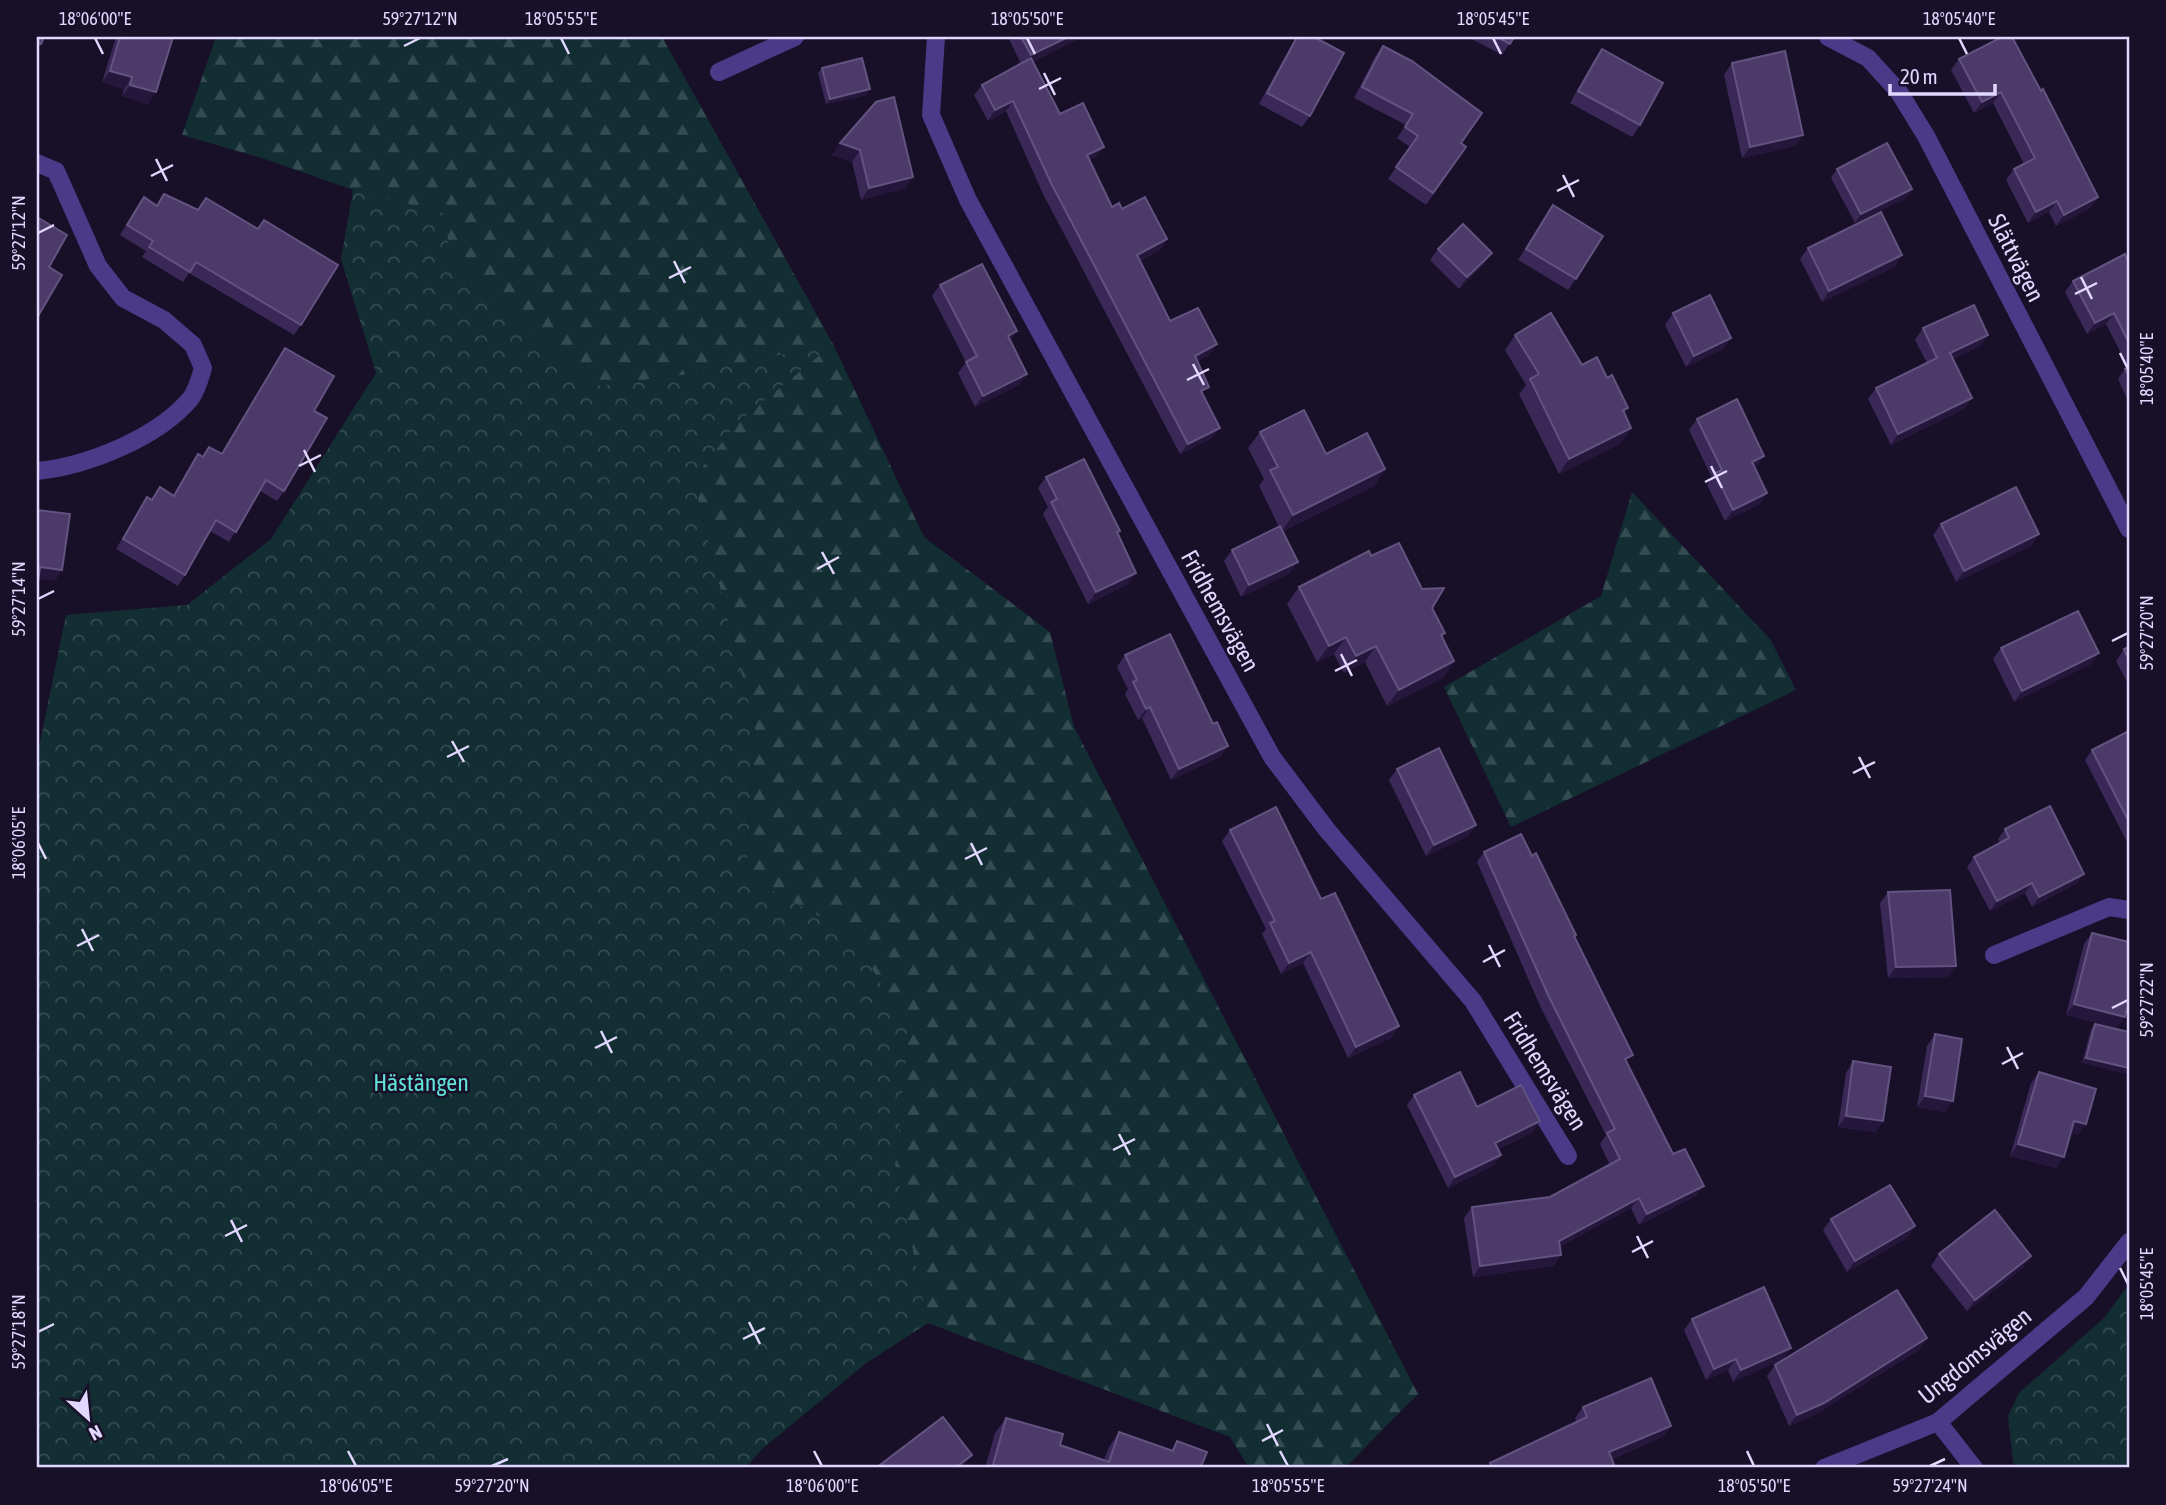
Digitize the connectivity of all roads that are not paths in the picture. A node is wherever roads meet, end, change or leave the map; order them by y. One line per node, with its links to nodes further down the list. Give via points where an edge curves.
1 (795, 37): 4 (street)
2 (936, 37): 10 (street, Fridhemsvägen, via 931,114 968,200 1272,757 1327,830 1473,1001)
3 (1828, 37): 7 (street, Slättvägen, via 1868,58 1899,92 1926,136)
4 (719, 72)
5 (37, 163): 6 (street, via 56,172 98,266 123,298 173,328 192,345 203,368 193,396 170,420 105,454 62,469)
6 (37, 471)
7 (2129, 529)
8 (2129, 910): 9 (street, via 2109,907)
9 (1994, 955)
10 (1568, 1156)
11 (2129, 1242): 12 (street, Ungdomsvägen, via 2086,1297)
12 (1938, 1422): 13 (street, Ungdomsvägen); 14 (street)
13 (1824, 1468)
14 (1974, 1468)

